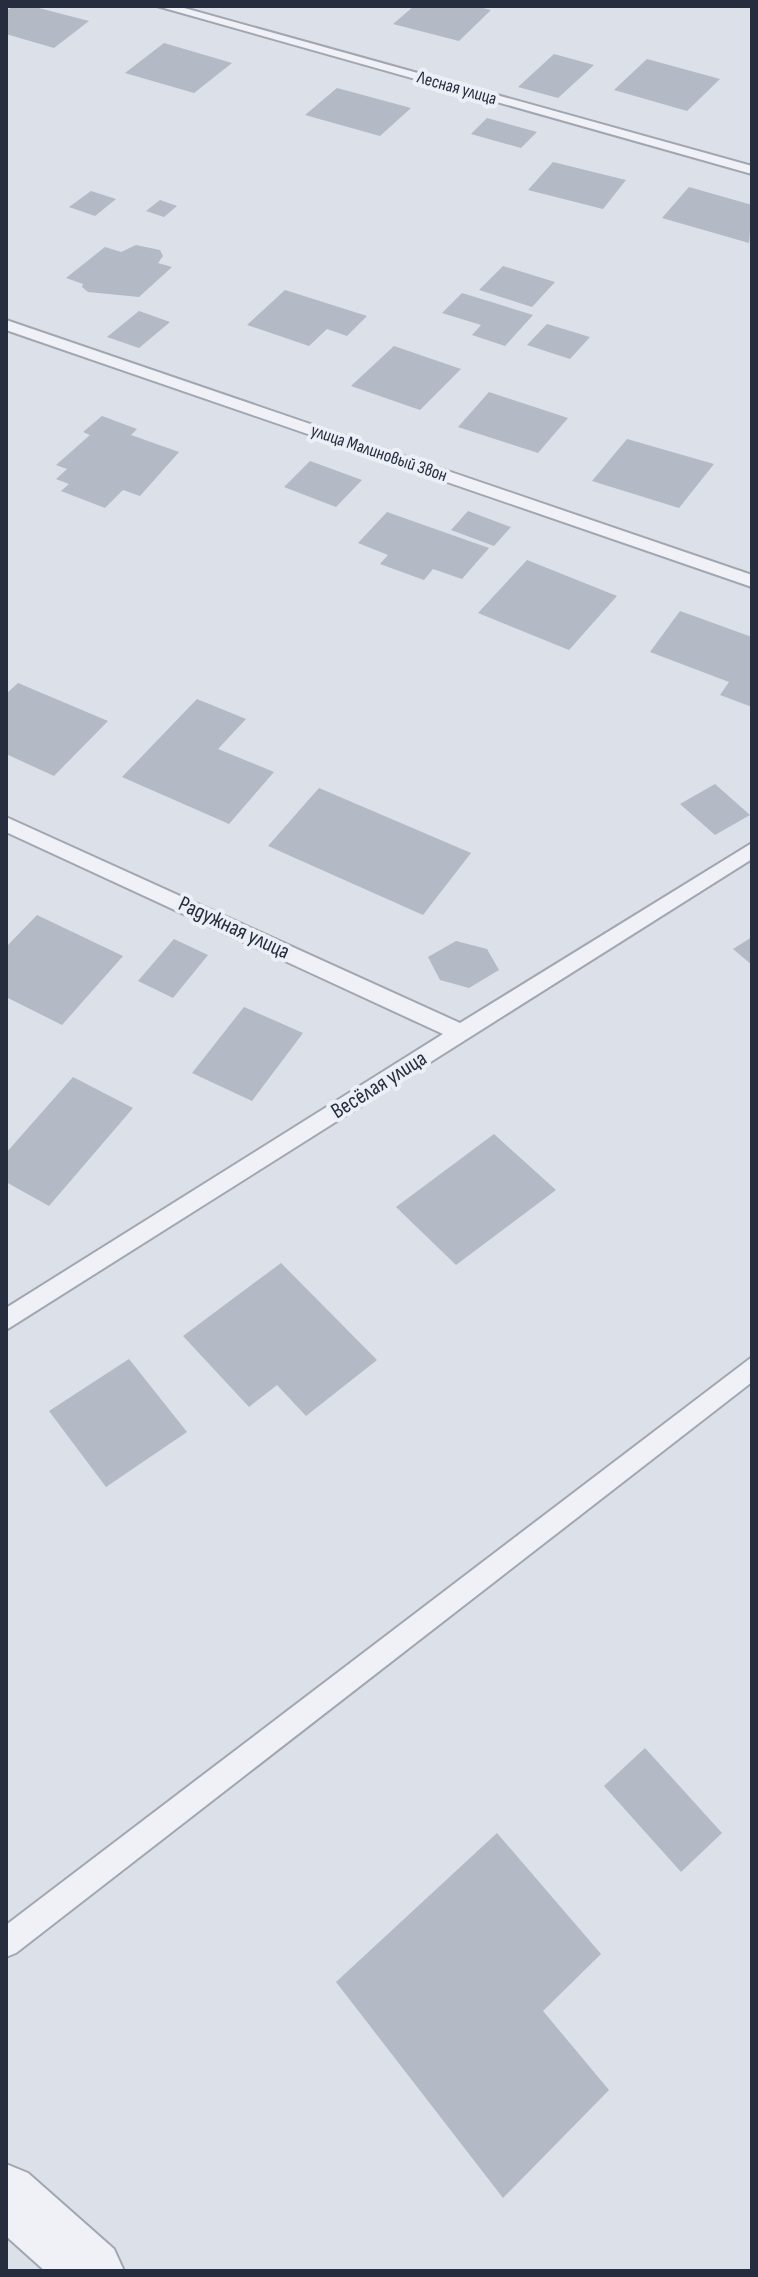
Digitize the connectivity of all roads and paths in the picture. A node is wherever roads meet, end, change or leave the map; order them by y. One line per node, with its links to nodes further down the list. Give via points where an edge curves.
1 (163, 6): 2 (lane, Лесная улица)
2 (752, 170)
3 (6, 325): 4 (lane, улица Малиновый Звон)
4 (752, 581)
5 (6, 824): 7 (lane, Радужная улица)
6 (752, 850): 7 (lane, Весёлая улица)
7 (461, 1033): 8 (lane, Весёлая улица)
8 (6, 1320)
9 (752, 1368): 10 (lane)
10 (6, 1943)
11 (6, 2195): 12 (street)
12 (92, 2271)

